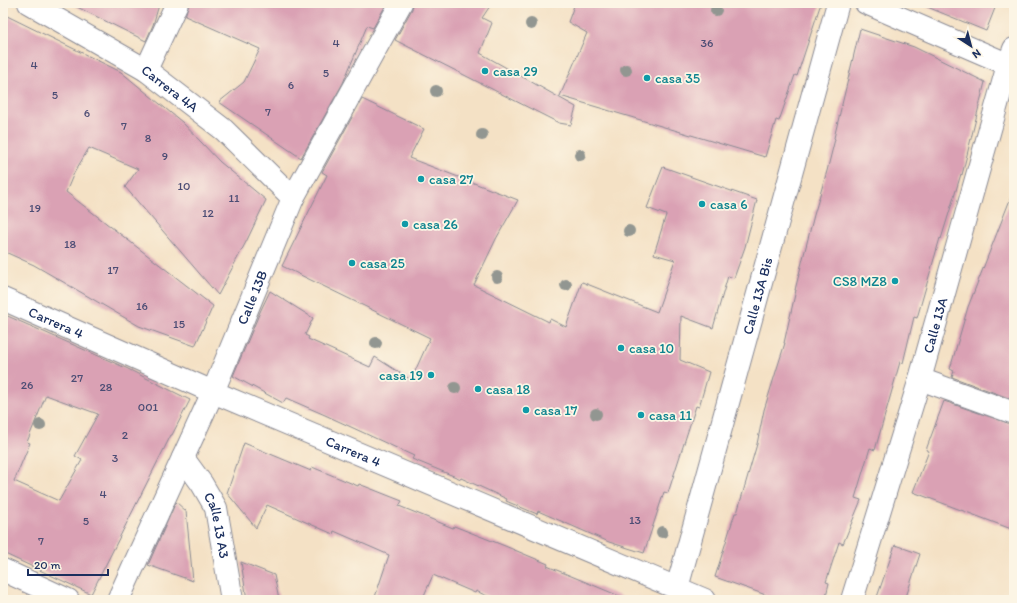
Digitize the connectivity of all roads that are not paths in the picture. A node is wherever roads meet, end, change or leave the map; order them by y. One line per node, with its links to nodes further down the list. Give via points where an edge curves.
1 (29, 3): 7 (street, Carrera 4A)
2 (177, 3): 7 (street)
3 (401, 3): 8 (street, Calle 13B)
4 (838, 3): 15 (street, Calle 13A Bis)
5 (866, 3): 6 (street)
6 (1012, 60): 10 (street, Calle 13A)
7 (146, 70): 8 (street, Carrera 4A, via 224,130)
8 (293, 198): 11 (street, Calle 13B)
9 (3, 299): 11 (street, Carrera 4)
10 (920, 379): 12 (street); 20 (street, Calle 13A)
11 (213, 392): 13 (street, Calle 13B); 15 (street, Carrera 4)
12 (1014, 413)
13 (183, 458): 17 (street, Calle 13B); 18 (street, Calle 13 A3, via 216,508)
14 (3, 570): 16 (street)
15 (677, 588): 19 (street, Carrera 4)
16 (68, 600)
17 (118, 600)
18 (232, 600)
19 (705, 600)
20 (852, 600)

